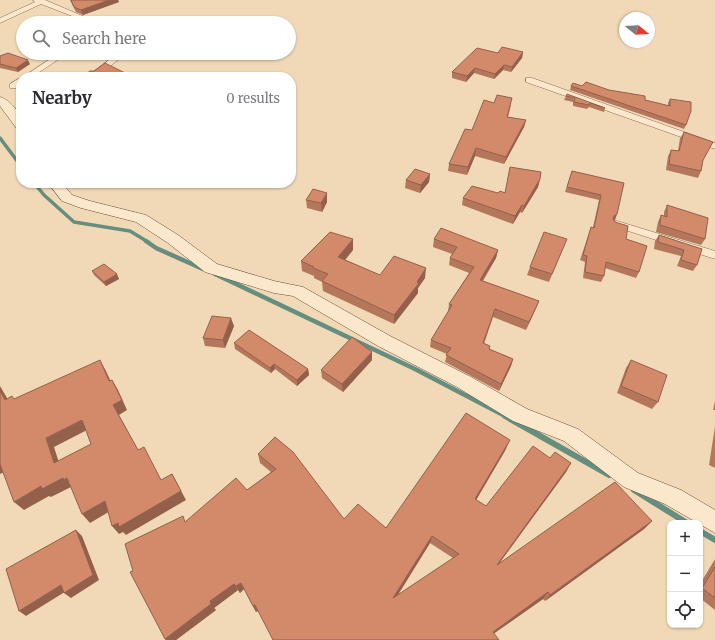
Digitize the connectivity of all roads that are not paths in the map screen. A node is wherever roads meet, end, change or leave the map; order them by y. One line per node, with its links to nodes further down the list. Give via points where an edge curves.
1 (39, 1): 2 (street); 3 (street)
2 (78, 16)
3 (0, 21)
4 (53, 60): 6 (street)
5 (114, 60): 7 (street)
6 (35, 72)
7 (98, 72)
8 (529, 80): 13 (street)
9 (16, 84): 10 (street)
10 (13, 86)
11 (0, 100): 12 (street)
12 (16, 119)
13 (715, 146)
14 (59, 188): 17 (street, via 67,198 86,206 141,218 211,268 274,287 297,290 520,415 571,435 631,480 673,496)
15 (617, 224): 16 (street)
16 (715, 254)
17 (715, 522)

